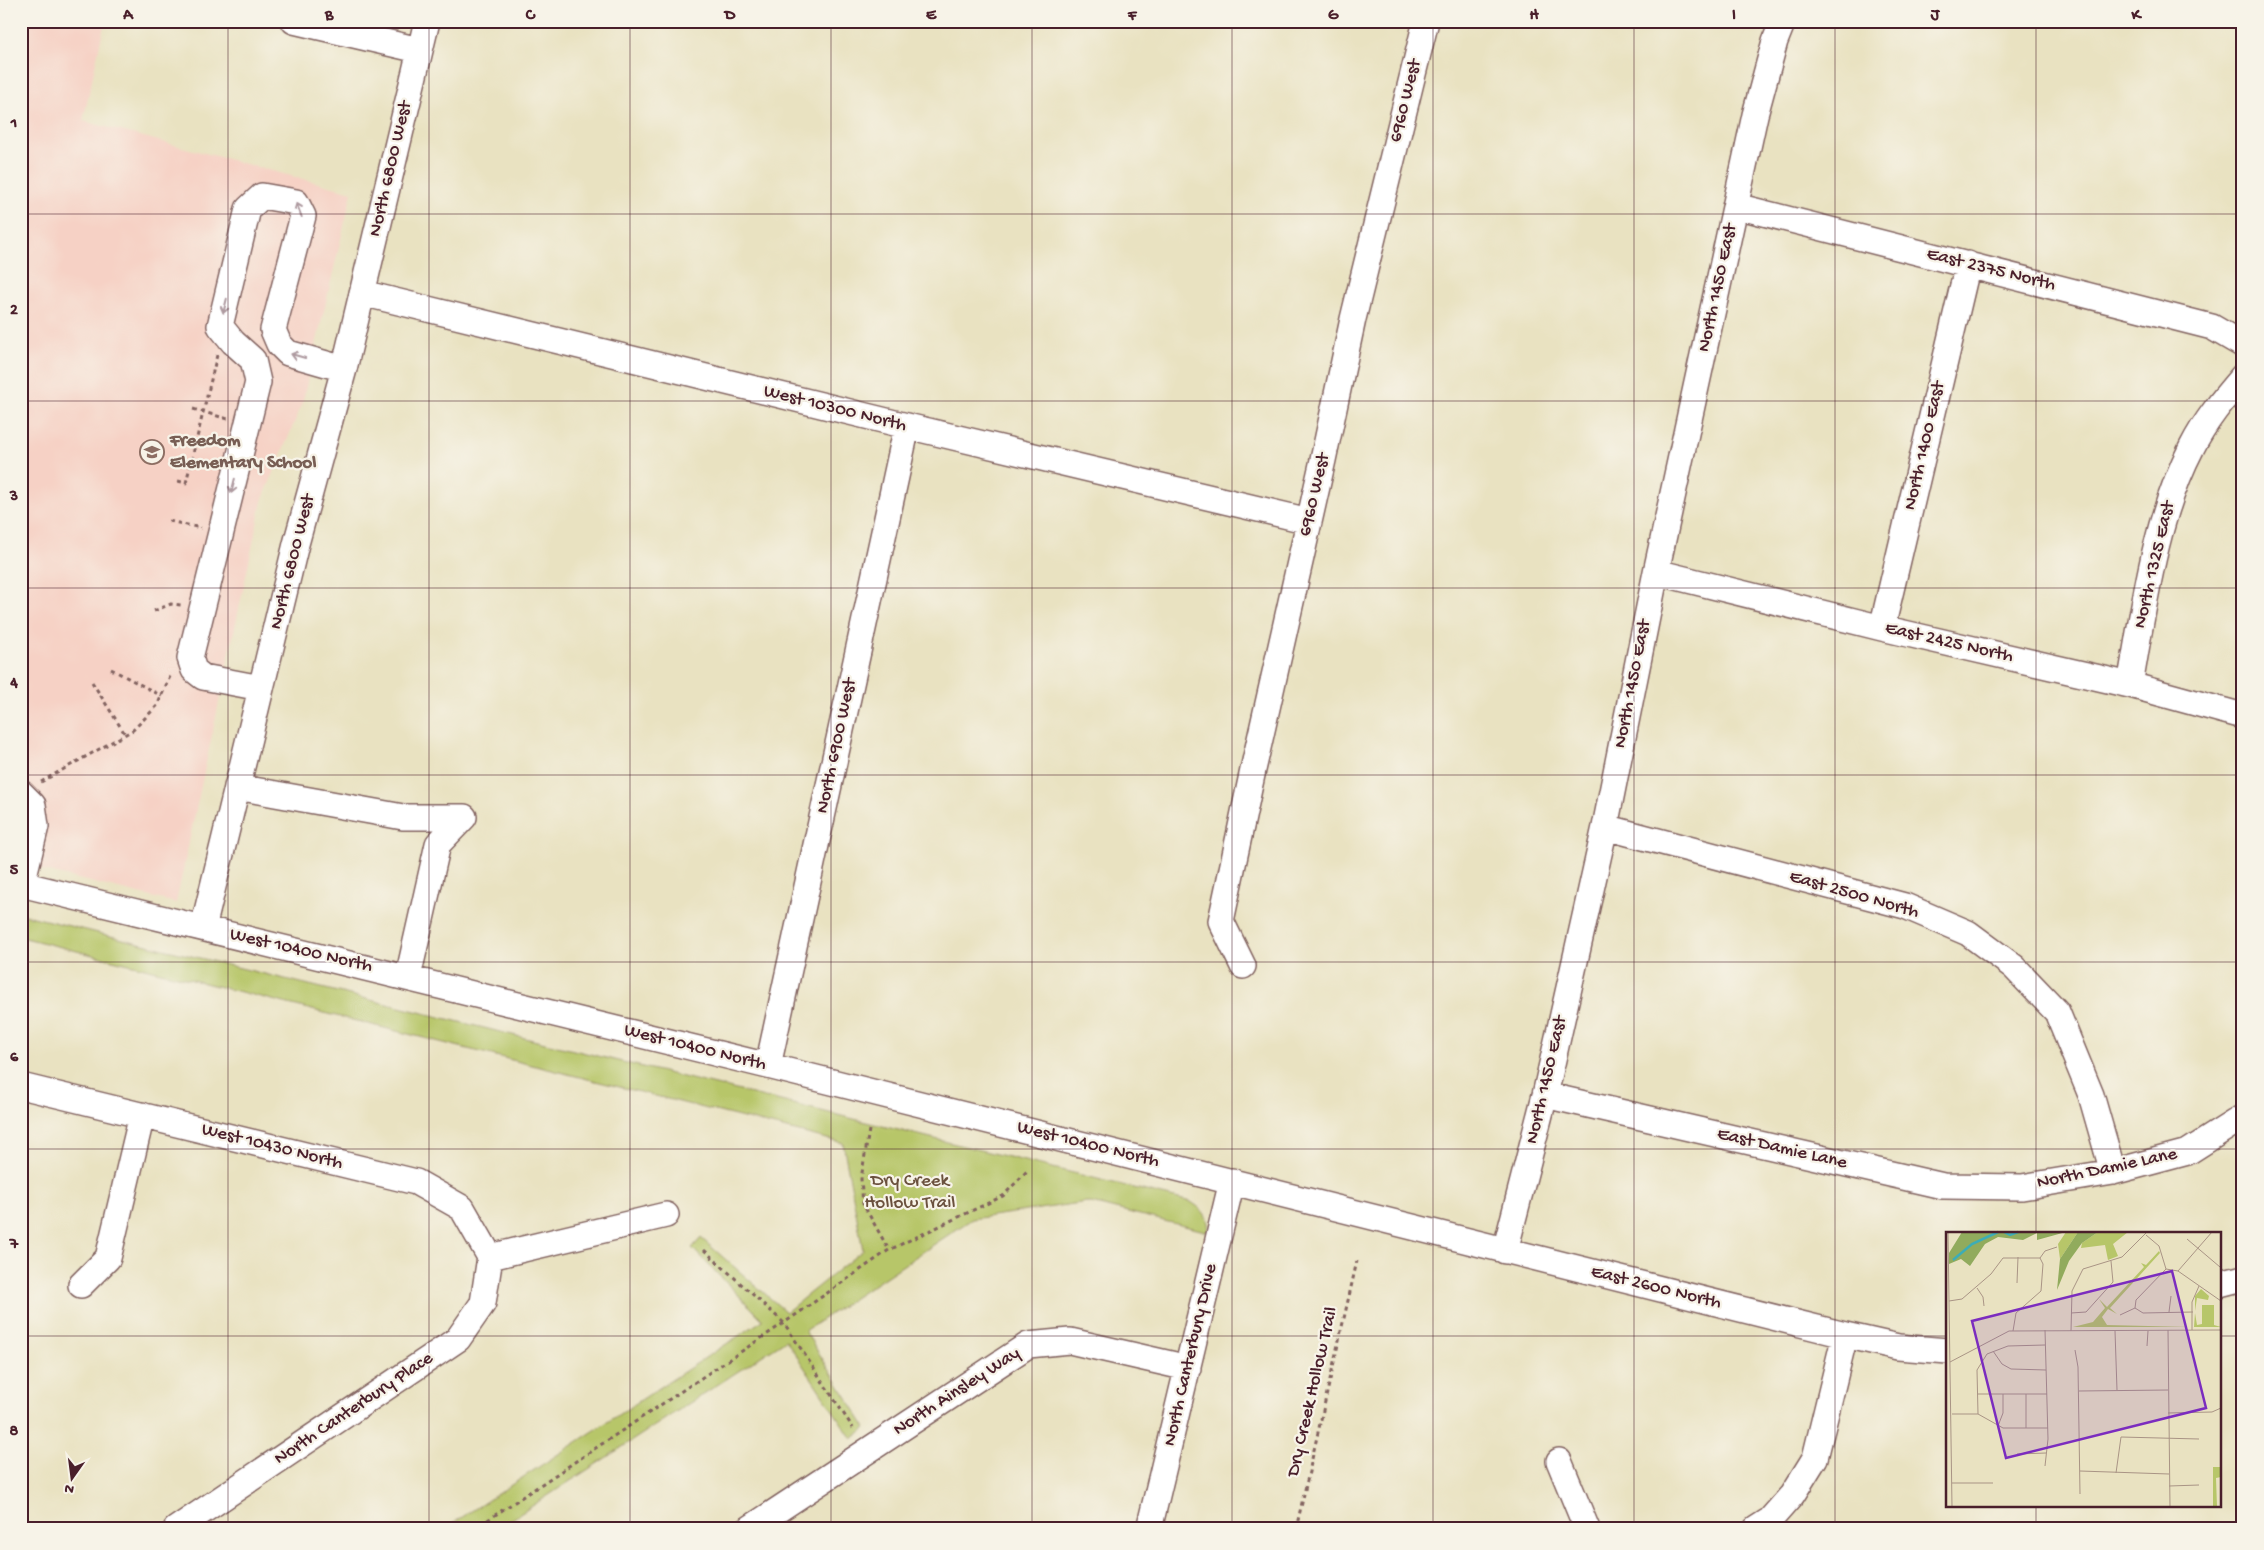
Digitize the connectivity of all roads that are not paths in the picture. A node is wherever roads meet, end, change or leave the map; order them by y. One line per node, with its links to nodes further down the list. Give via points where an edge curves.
1 (294, 21): 5 (street)
2 (427, 21): 5 (street, North 6800 West)
3 (1426, 21): 13 (street, 6960 West, via 1366,266)
4 (1783, 21): 6 (street, North 1450 East, via 1755,115)
5 (419, 50): 8 (street, North 6800 West)
6 (1736, 206): 7 (street, East 2375 North); 14 (street, North 1450 East)
7 (1968, 264): 9 (street, East 2375 North, via 2212,327); 15 (street, North 1400 East)
8 (362, 293): 10 (street, North 6800 West); 12 (street, West 10300 North)
9 (2243, 344)
10 (344, 369): 17 (street, North 6800 West); 17 (street, one-way to 17, via 288,353 279,344 273,330 303,216 296,202 262,196 248,209 220,326 253,360 258,382 190,658 194,670 203,676)
11 (2243, 376): 16 (street, North 1325 East, via 2206,424 2174,484 2162,520)
12 (907, 426): 13 (street, West 10300 North); 27 (street, North 6900 West)
13 (1309, 522): 25 (street, 6960 West, via 1221,921)
14 (1656, 572): 15 (street, East 2425 North); 22 (street, North 1450 East)
15 (1882, 628): 16 (street, East 2425 North)
16 (2130, 685): 18 (street, East 2425 North)
17 (261, 688): 19 (street, North 6800 West)
18 (2243, 716)
19 (237, 787): 24 (street, North 6800 West); 26 (street, via 403,817 464,816 438,844)
20 (31, 788): 21 (street, via 33,805)
21 (29, 824): 23 (street)
22 (1604, 827): 29 (street, North 1450 East); 32 (street, East 2500 North, via 1905,906 1968,933 2014,967 2057,1012 2091,1096)
23 (21, 884): 24 (street, West 10400 North)
24 (203, 928): 26 (street, West 10400 North)
25 (1243, 966)
26 (408, 977): 27 (street, West 10400 North)
27 (768, 1066): 33 (street, West 10400 North)
28 (21, 1086): 30 (street, West 10430 North)
29 (1545, 1095): 34 (street, East Damie Lane, via 1943,1186); 37 (street, North 1450 East)
30 (142, 1115): 38 (street, West 10430 North, via 416,1182 462,1208); 41 (street, via 108,1258)
31 (2243, 1117): 32 (street, North Damie Lane, via 2188,1152)
32 (2114, 1172): 34 (street, North Damie Lane)
33 (1232, 1181): 36 (street, West 10400 North); 44 (street, North Canterbury Drive)
34 (2022, 1187)
35 (666, 1215): 38 (street)
36 (1367, 1217): 37 (street, East 2600 North)
37 (1505, 1251): 42 (street, East 2600 North)
38 (490, 1257): 46 (street, North Canterbury Place, via 483,1303 458,1340)
39 (2243, 1278): 40 (street)
40 (2222, 1283)
41 (81, 1285)
42 (1846, 1335): 43 (street, East 2600 North, via 1898,1347); 50 (street, via 1815,1458 1792,1495 1770,1520)
43 (1946, 1351)
44 (1188, 1368): 47 (street, North Ainsley Way, via 1070,1341 1028,1345); 48 (street, North Canterbury Drive)
45 (1559, 1461): 49 (street)
46 (176, 1529)
47 (749, 1529)
48 (1149, 1529)
49 (1587, 1529)
50 (1756, 1529)

